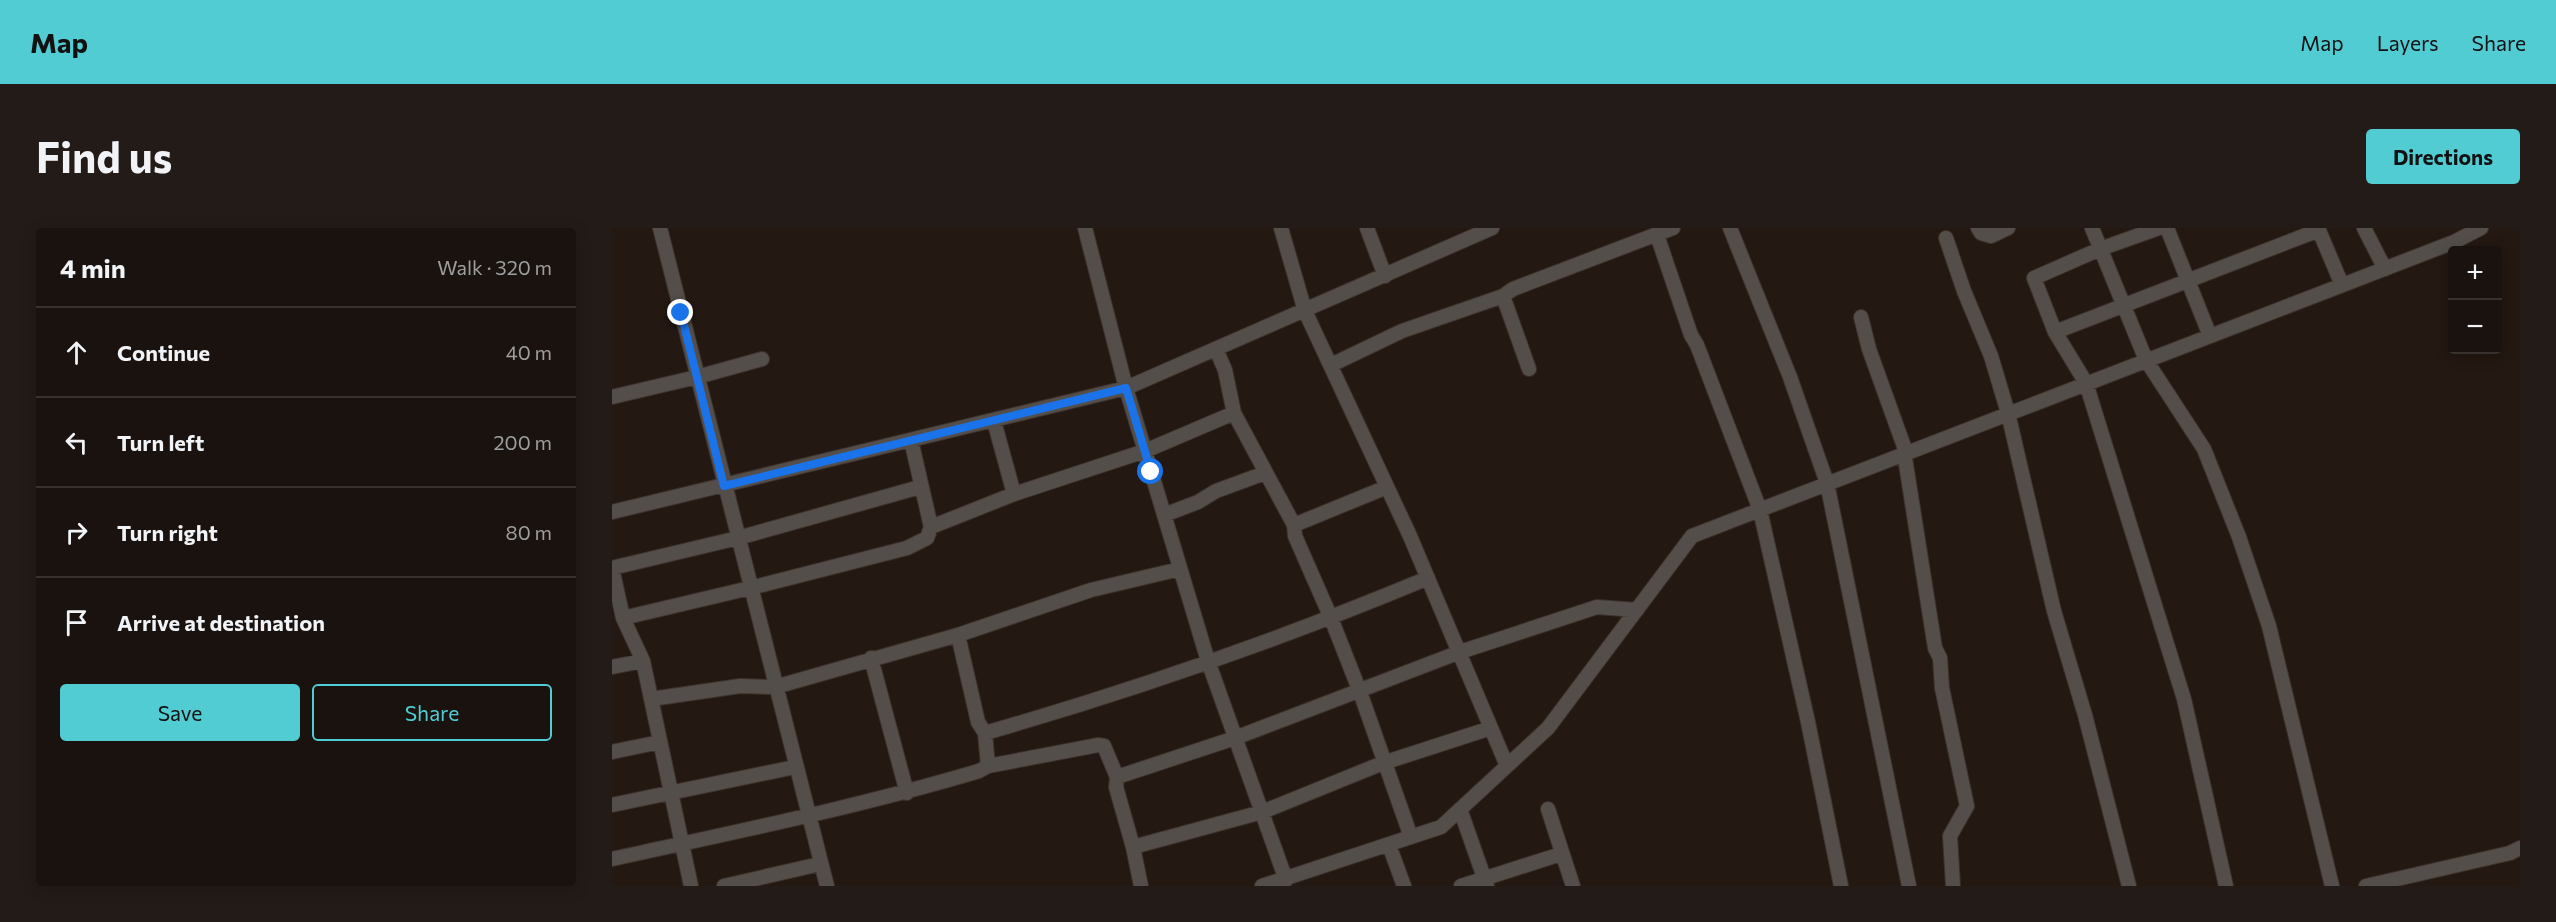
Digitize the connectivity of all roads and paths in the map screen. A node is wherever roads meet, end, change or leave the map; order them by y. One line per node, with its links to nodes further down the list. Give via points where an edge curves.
1 (660, 228): 35 (street)
2 (1085, 228): 37 (street)
3 (1281, 228): 26 (street)
4 (1367, 228): 21 (street)
5 (1492, 228): 16 (street)
6 (1673, 228): 17 (street)
7 (1730, 228): 46 (street, via 1790,377)
8 (1978, 228): 9 (street, via 1991,236)
9 (2008, 228)
10 (2092, 228): 19 (street)
11 (2159, 228): 19 (street)
12 (2167, 228): 22 (street)
13 (2364, 228): 20 (street)
14 (2481, 228): 20 (street)
15 (2319, 229): 22 (street); 23 (street)
16 (1465, 233): 21 (street)
17 (1657, 235): 24 (street); 51 (street, via 1690,335)
18 (1946, 238): 40 (street, via 1991,356)
19 (2100, 249): 25 (street); 28 (street, via 2034,278)
20 (2385, 269): 23 (street)
21 (1384, 276): 26 (street)
22 (2188, 280): 25 (street); 29 (street)
23 (2342, 285): 29 (street)
24 (1503, 296): 33 (street, via 1402,332); 34 (street)
25 (2122, 305): 28 (street); 32 (street)
26 (1305, 311): 30 (street); 33 (street)
27 (1861, 317): 44 (street)
28 (2055, 332): 36 (street)
29 (2210, 336): 32 (street)
30 (1216, 349): 37 (street); 39 (street)
31 (762, 359): 35 (street)
32 (2146, 360): 36 (street); 114 (street, via 2204,448 2239,537 2269,626)
33 (1330, 365): 49 (street)
34 (1529, 369)
35 (697, 377): 38 (street); 47 (street)
36 (2086, 383): 40 (street); 113 (street, via 2184,699)
37 (1126, 388): 41 (street); 43 (street)
38 (612, 397)
39 (1234, 413): 43 (street); 45 (street)
40 (2008, 413): 44 (street); 112 (street, via 2054,611)
41 (994, 421): 42 (street); 50 (street)
42 (910, 440): 47 (street); 48 (street)
43 (1145, 452): 50 (street); 53 (street)
44 (1906, 452): 46 (street); 111 (street, via 1935,648 1967,806 1950,836)
45 (1264, 473): 53 (street); 54 (street)
46 (1827, 483): 51 (street); 110 (street)
47 (724, 486): 52 (street); 56 (street)
48 (920, 487): 55 (street); 56 (street)
49 (1388, 487): 54 (street); 59 (street)
50 (1014, 494): 55 (street)
51 (1760, 510): 61 (street, via 1692,536); 109 (street)
52 (612, 512)
53 (1164, 515): 58 (street)
54 (1294, 525): 63 (street, via 1295,536)
55 (931, 527): 60 (street, via 927,538 907,548)
56 (738, 538): 57 (street); 60 (street)
57 (612, 568): 62 (street)
58 (1180, 569): 64 (street, via 1091,590); 68 (street)
59 (1428, 578): 63 (street); 65 (street)
60 (750, 588): 62 (street); 70 (street)
61 (1637, 610): 65 (street, via 1597,607); 80 (street, via 1548,728)
62 (623, 618): 67 (street)
63 (1331, 618): 68 (street); 71 (street)
64 (958, 634): 66 (street); 74 (street, via 978,722)
65 (1460, 654): 71 (street); 73 (street)
66 (871, 658): 70 (street); 84 (street)
67 (643, 661): 69 (street); 72 (street)
68 (1208, 661): 74 (street); 75 (street)
69 (612, 667)
70 (775, 687): 72 (street, via 740,686); 81 (street)
71 (1360, 692): 75 (street); 78 (street)
72 (651, 699): 76 (street)
73 (1491, 728): 78 (street); 80 (street)
74 (985, 734): 79 (street)
75 (1235, 738): 82 (street); 88 (street)
76 (660, 742): 77 (street); 83 (street)
77 (612, 752)
78 (1383, 763): 88 (street); 90 (street)
79 (988, 766): 82 (street, via 1098,745 1104,746); 84 (street)
80 (1507, 766): 86 (street)
81 (795, 767): 83 (street); 89 (street)
82 (1117, 777): 93 (street, via 1116,787)
83 (671, 793): 85 (street); 91 (street)
84 (907, 793): 89 (street)
85 (612, 805)
86 (1460, 809): 90 (street, via 1441,827); 100 (street)
87 (1548, 809): 95 (street)
88 (1262, 812): 93 (street); 98 (street)
89 (808, 817): 91 (street); 97 (street)
90 (1411, 837): 92 (street)
91 (682, 844): 96 (street); 101 (street)
92 (1389, 845): 99 (street); 106 (street)
93 (1133, 847): 104 (street)
94 (2520, 848): 115 (street)
95 (1561, 854): 100 (street); 108 (street)
96 (612, 859)
97 (820, 864): 102 (street); 103 (street)
98 (1286, 880): 99 (street); 105 (street)
99 (1305, 880)
100 (1486, 882): 107 (street)
101 (691, 886)
102 (724, 886)
103 (827, 886)
104 (1141, 886)
105 (1262, 886)
106 (1404, 886)
107 (1461, 886)
108 (1573, 886)
109 (1841, 886)
110 (1909, 886)
111 (1953, 886)
112 (2128, 886)
113 (2226, 886)
114 (2332, 886)
115 (2366, 886)

